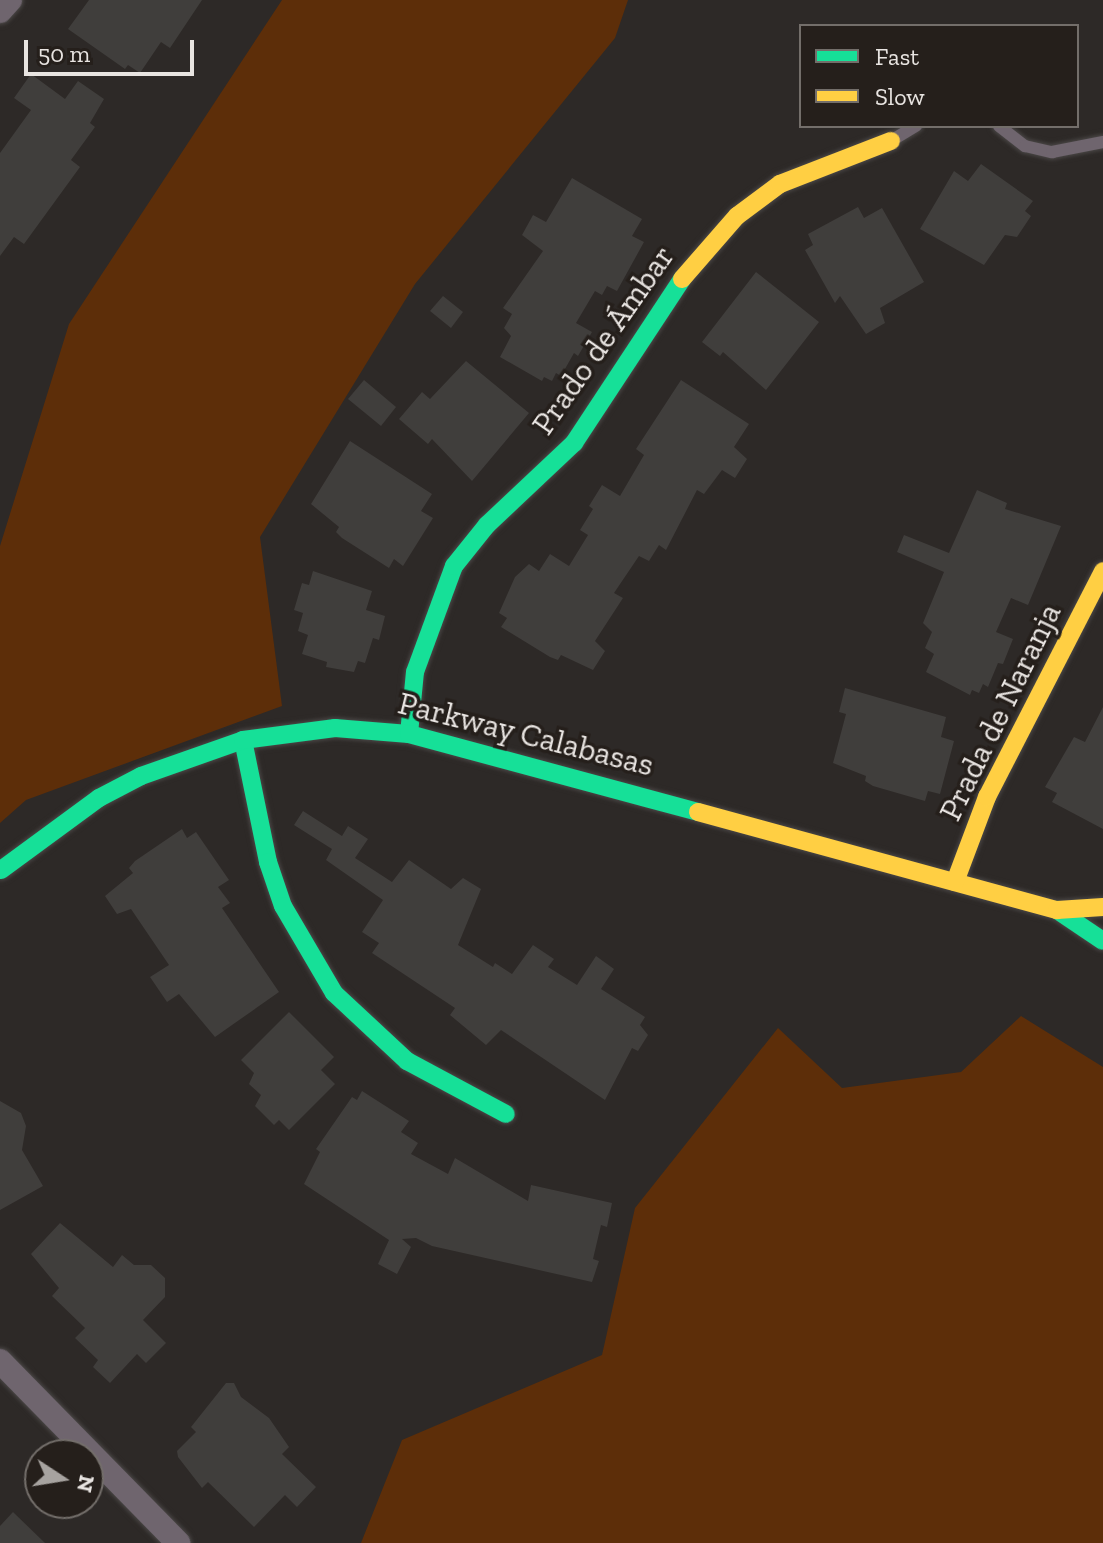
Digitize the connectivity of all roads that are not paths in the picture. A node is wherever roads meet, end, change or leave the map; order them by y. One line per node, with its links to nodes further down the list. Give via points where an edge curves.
1 (10, 0): 2 (street)
2 (0, 11)
3 (913, 128): 5 (lane)
4 (1002, 128): 6 (lane, via 1025,146 1052,152)
5 (891, 141): 8 (street, Prado de Ámbar, via 780,184 737,216 696,257 574,443 487,525 454,566 415,672)
6 (1103, 142)
7 (1103, 571): 11 (street, Prada de Naranja, via 987,797)
8 (409, 734): 9 (street, Parkway Calabasas, via 335,728); 11 (street, Parkway Calabasas)
9 (243, 740): 10 (street, Parkway Calabasas, via 193,754 99,798); 15 (street, via 268,862 283,906 334,993 407,1061)
10 (0, 872)
11 (955, 882): 13 (street, Parkway Calabasas)
12 (1103, 907): 13 (street, Parkway Calabasas)
13 (1057, 910): 14 (street, Parkway Calabasas)
14 (1103, 941)
15 (506, 1114)
16 (0, 1361): 17 (street)
17 (178, 1543)

